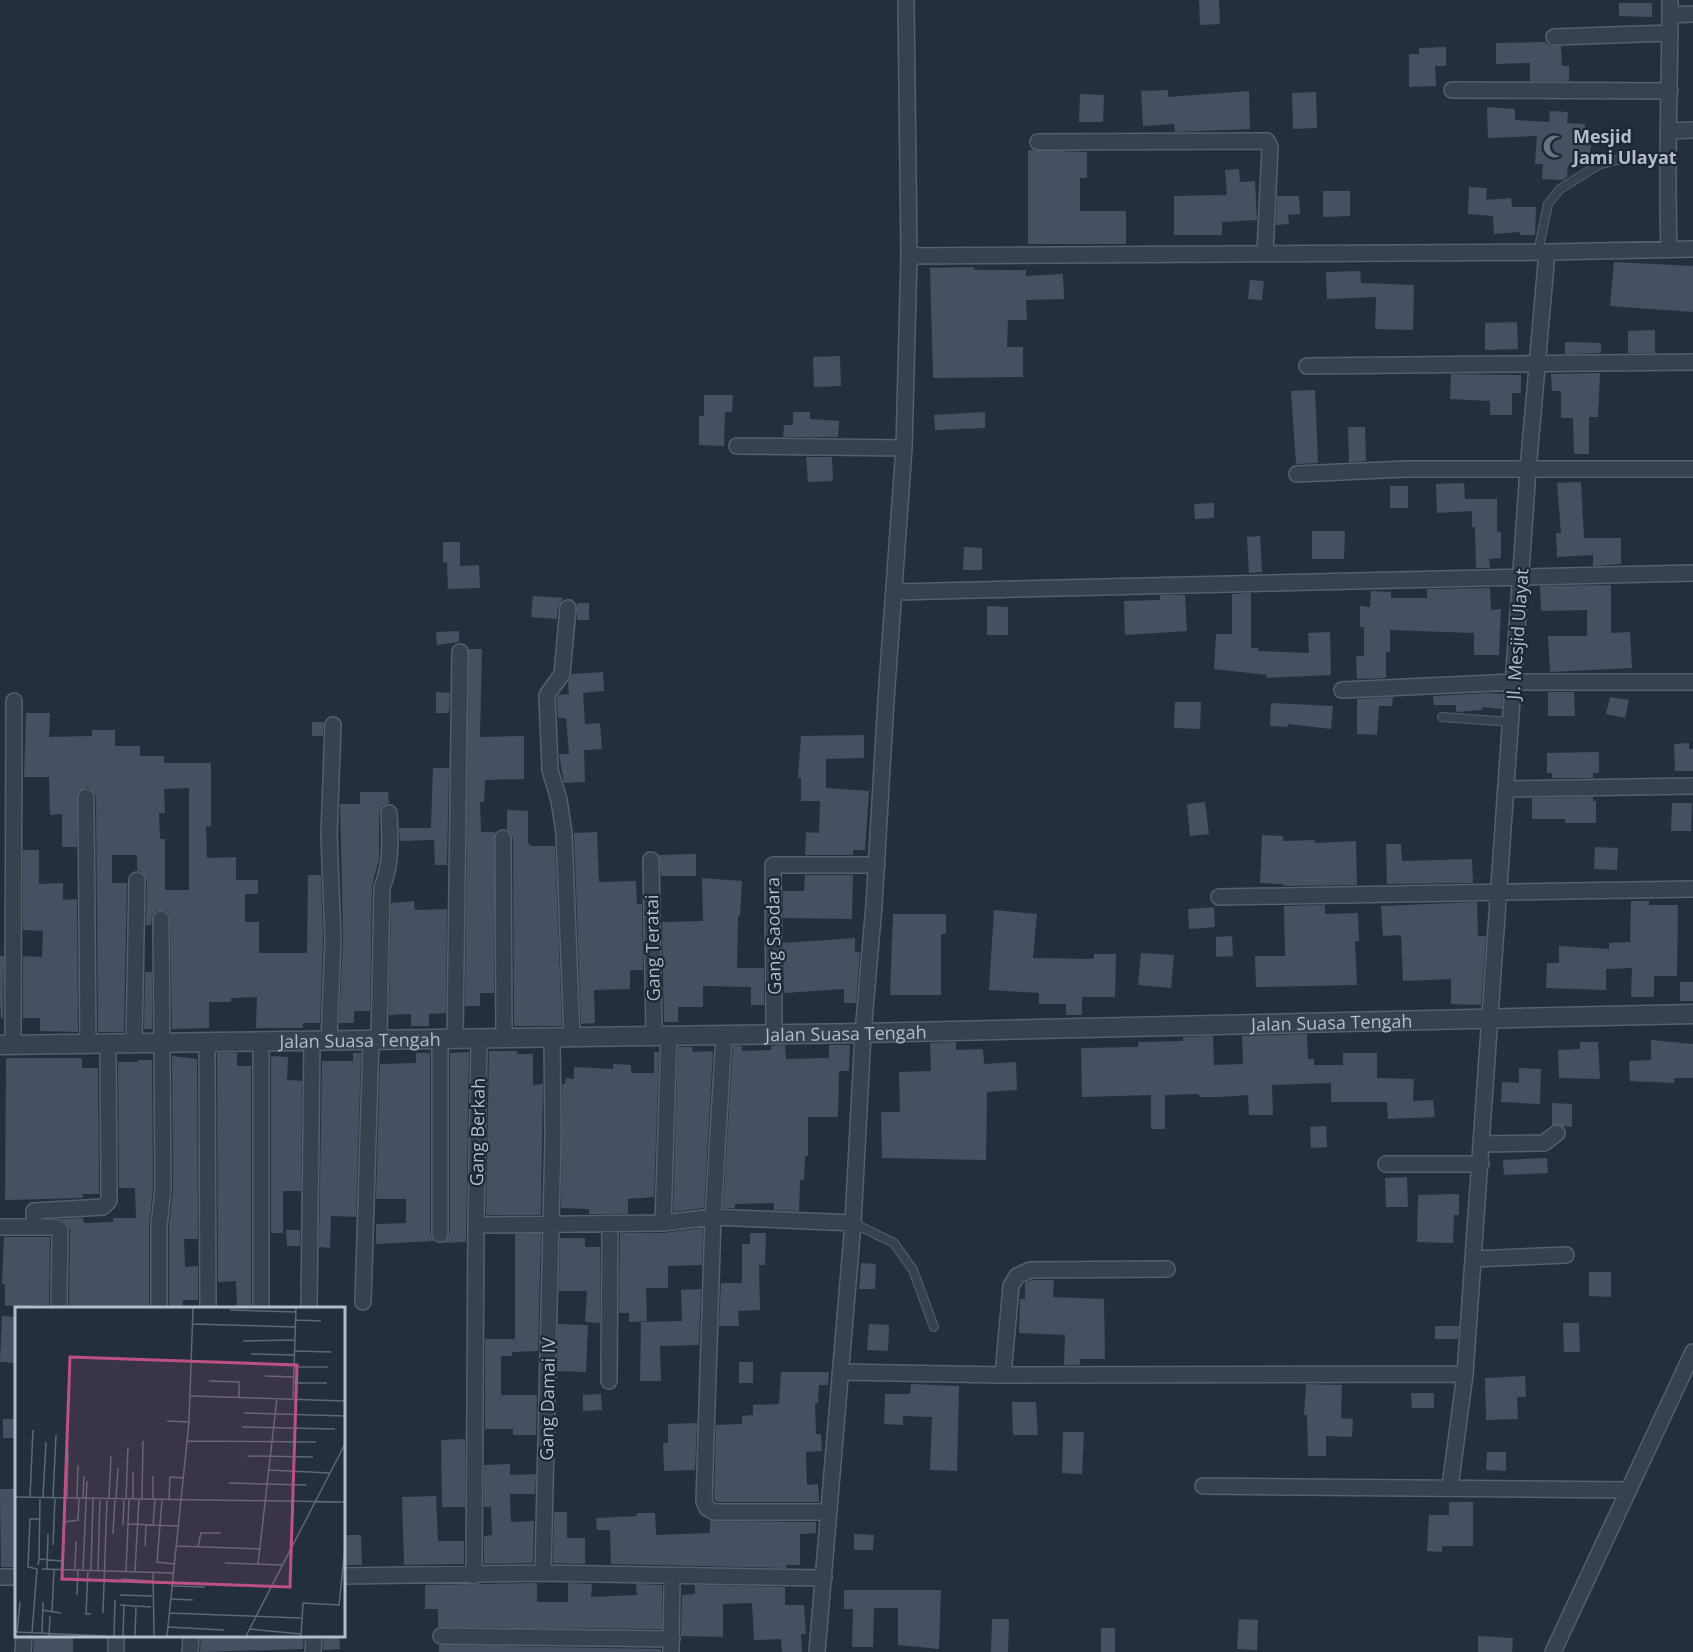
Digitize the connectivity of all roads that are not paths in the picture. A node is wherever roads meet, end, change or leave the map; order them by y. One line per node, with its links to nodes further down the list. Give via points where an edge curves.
1 (906, 0): 16 (street)
2 (1670, 7): 3 (street); 4 (street)
3 (1693, 14)
4 (1670, 33): 5 (street); 7 (street)
5 (1554, 37)
6 (1452, 90): 7 (street)
7 (1670, 91): 8 (street)
8 (1669, 130): 9 (street); 11 (street)
9 (1693, 130)
10 (1038, 142): 15 (street, via 1267,141)
11 (1666, 158): 12 (street); 14 (lane, via 1600,164 1560,189 1548,204)
12 (1669, 249): 13 (street); 14 (street)
13 (1693, 249)
14 (1543, 252): 15 (street); 18 (street, Jl. Mesjid Ulayat)
15 (1264, 254): 16 (street)
16 (909, 256): 21 (street)
17 (1693, 362): 18 (street)
18 (1537, 365): 19 (street); 23 (street, Jl. Mesjid Ulayat)
19 (1307, 366)
20 (737, 446): 21 (street)
21 (904, 448): 27 (street)
22 (1693, 469): 23 (street)
23 (1528, 470): 24 (street, via 1405,469); 26 (street, Jl. Mesjid Ulayat)
24 (1297, 474)
25 (1693, 573): 26 (street)
26 (1522, 577): 27 (street); 31 (street, Jl. Mesjid Ulayat)
27 (895, 592): 43 (street)
28 (568, 608): 56 (street, via 562,674 547,695 550,770 564,833)
29 (460, 652): 59 (street)
30 (1693, 681): 31 (street)
31 (1514, 682): 32 (street); 35 (street, Jl. Mesjid Ulayat)
32 (1342, 690)
33 (14, 701): 68 (street)
34 (1442, 717): 35 (lane)
35 (1511, 722): 38 (street, Jl. Mesjid Ulayat)
36 (333, 724): 62 (street, via 329,835 333,940)
37 (1693, 786): 38 (street)
38 (1506, 789): 46 (street, Jl. Mesjid Ulayat)
39 (86, 798): 67 (street)
40 (389, 813): 60 (street, via 390,849 382,905)
41 (503, 838): 58 (street)
42 (651, 860): 54 (street, Gang Teratai)
43 (869, 865): 51 (street); 52 (street, Gang Saodara, via 777,865 771,869)
44 (137, 880): 65 (street)
45 (1693, 889): 46 (street)
46 (1500, 894): 47 (street); 50 (street, Jl. Mesjid Ulayat)
47 (1219, 897)
48 (160, 919): 66 (street)
49 (1693, 1014): 50 (street, Jalan Suasa Tengah)
50 (1491, 1017): 51 (street, Jalan Suasa Tengah); 70 (street, Jl. Mesjid Ulayat)
51 (863, 1033): 52 (street, Jalan Suasa Tengah); 75 (street)
52 (774, 1034): 53 (street, Jalan Suasa Tengah)
53 (724, 1035): 54 (street, Jalan Suasa Tengah); 73 (street)
54 (661, 1036): 56 (street, Jalan Suasa Tengah); 74 (street, Gang Teratai)
55 (552, 1037): 56 (street, Jalan Suasa Tengah); 58 (street, Jalan Suasa Tengah); 78 (street, Gang Damai IV)
56 (572, 1037)
57 (479, 1038): 58 (street, Jalan Suasa Tengah); 59 (street, Jalan Suasa Tengah); 76 (street, Gang Berkah)
58 (504, 1038)
59 (447, 1039): 60 (street, Jalan Suasa Tengah); 81 (street)
60 (375, 1040): 62 (street, Jalan Suasa Tengah); 85 (street)
61 (261, 1041): 62 (street, Jalan Suasa Tengah); 63 (street, Jalan Suasa Tengah); 89 (street)
62 (320, 1041): 90 (street)
63 (207, 1042): 66 (street, Jalan Suasa Tengah); 88 (street)
64 (108, 1043): 65 (street, Jalan Suasa Tengah); 67 (street, Jalan Suasa Tengah); 80 (street, via 108,1201 103,1207 34,1211)
65 (134, 1043): 66 (street, Jalan Suasa Tengah)
66 (160, 1043): 87 (street, via 163,1188)
67 (88, 1044): 68 (street, Jalan Suasa Tengah)
68 (7, 1045)
69 (1557, 1133): 70 (street, via 1545,1143)
70 (1483, 1144): 72 (street, Jl. Mesjid Ulayat)
71 (1386, 1164): 72 (street)
72 (1481, 1164): 83 (street, Jl. Mesjid Ulayat)
73 (713, 1217): 74 (street); 75 (street); 100 (street, via 706,1508 714,1512)
74 (663, 1223): 77 (street)
75 (853, 1223): 91 (lane, via 894,1243 913,1270); 93 (street)
76 (476, 1225): 78 (street); 103 (street, Gang Berkah)
77 (610, 1225): 78 (street); 96 (street)
78 (550, 1226): 101 (street, Gang Damai IV)
79 (0, 1227): 80 (street)
80 (35, 1227): 86 (street, via 60,1230)
81 (440, 1234)
82 (1566, 1255): 83 (street)
83 (1474, 1259): 94 (street, Jl. Mesjid Ulayat)
84 (1167, 1269): 95 (street, via 1030,1270 1017,1276 1011,1286)
85 (363, 1302)
86 (59, 1307)
87 (159, 1307)
88 (208, 1307)
89 (261, 1307)
90 (309, 1307)
91 (934, 1327)
92 (1693, 1352): 99 (street)
93 (840, 1372): 95 (street); 100 (street)
94 (1465, 1374): 95 (street); 98 (street, Jl. Mesjid Ulayat)
95 (1003, 1375)
96 (609, 1381)
97 (1203, 1486): 98 (street)
98 (1450, 1487): 99 (street)
99 (1629, 1490): 115 (street)
100 (828, 1512): 105 (street)
101 (543, 1573): 103 (street); 104 (street)
102 (345, 1576): 103 (street)
103 (474, 1576)
104 (672, 1577): 105 (street); 110 (street)
105 (824, 1578): 114 (street)
106 (441, 1636): 110 (street)
107 (24, 1637): 111 (street)
108 (191, 1637): 112 (street)
109 (314, 1637): 113 (street)
110 (672, 1646)
111 (23, 1652)
112 (190, 1652)
113 (313, 1652)
114 (817, 1652)
115 (1553, 1652)

